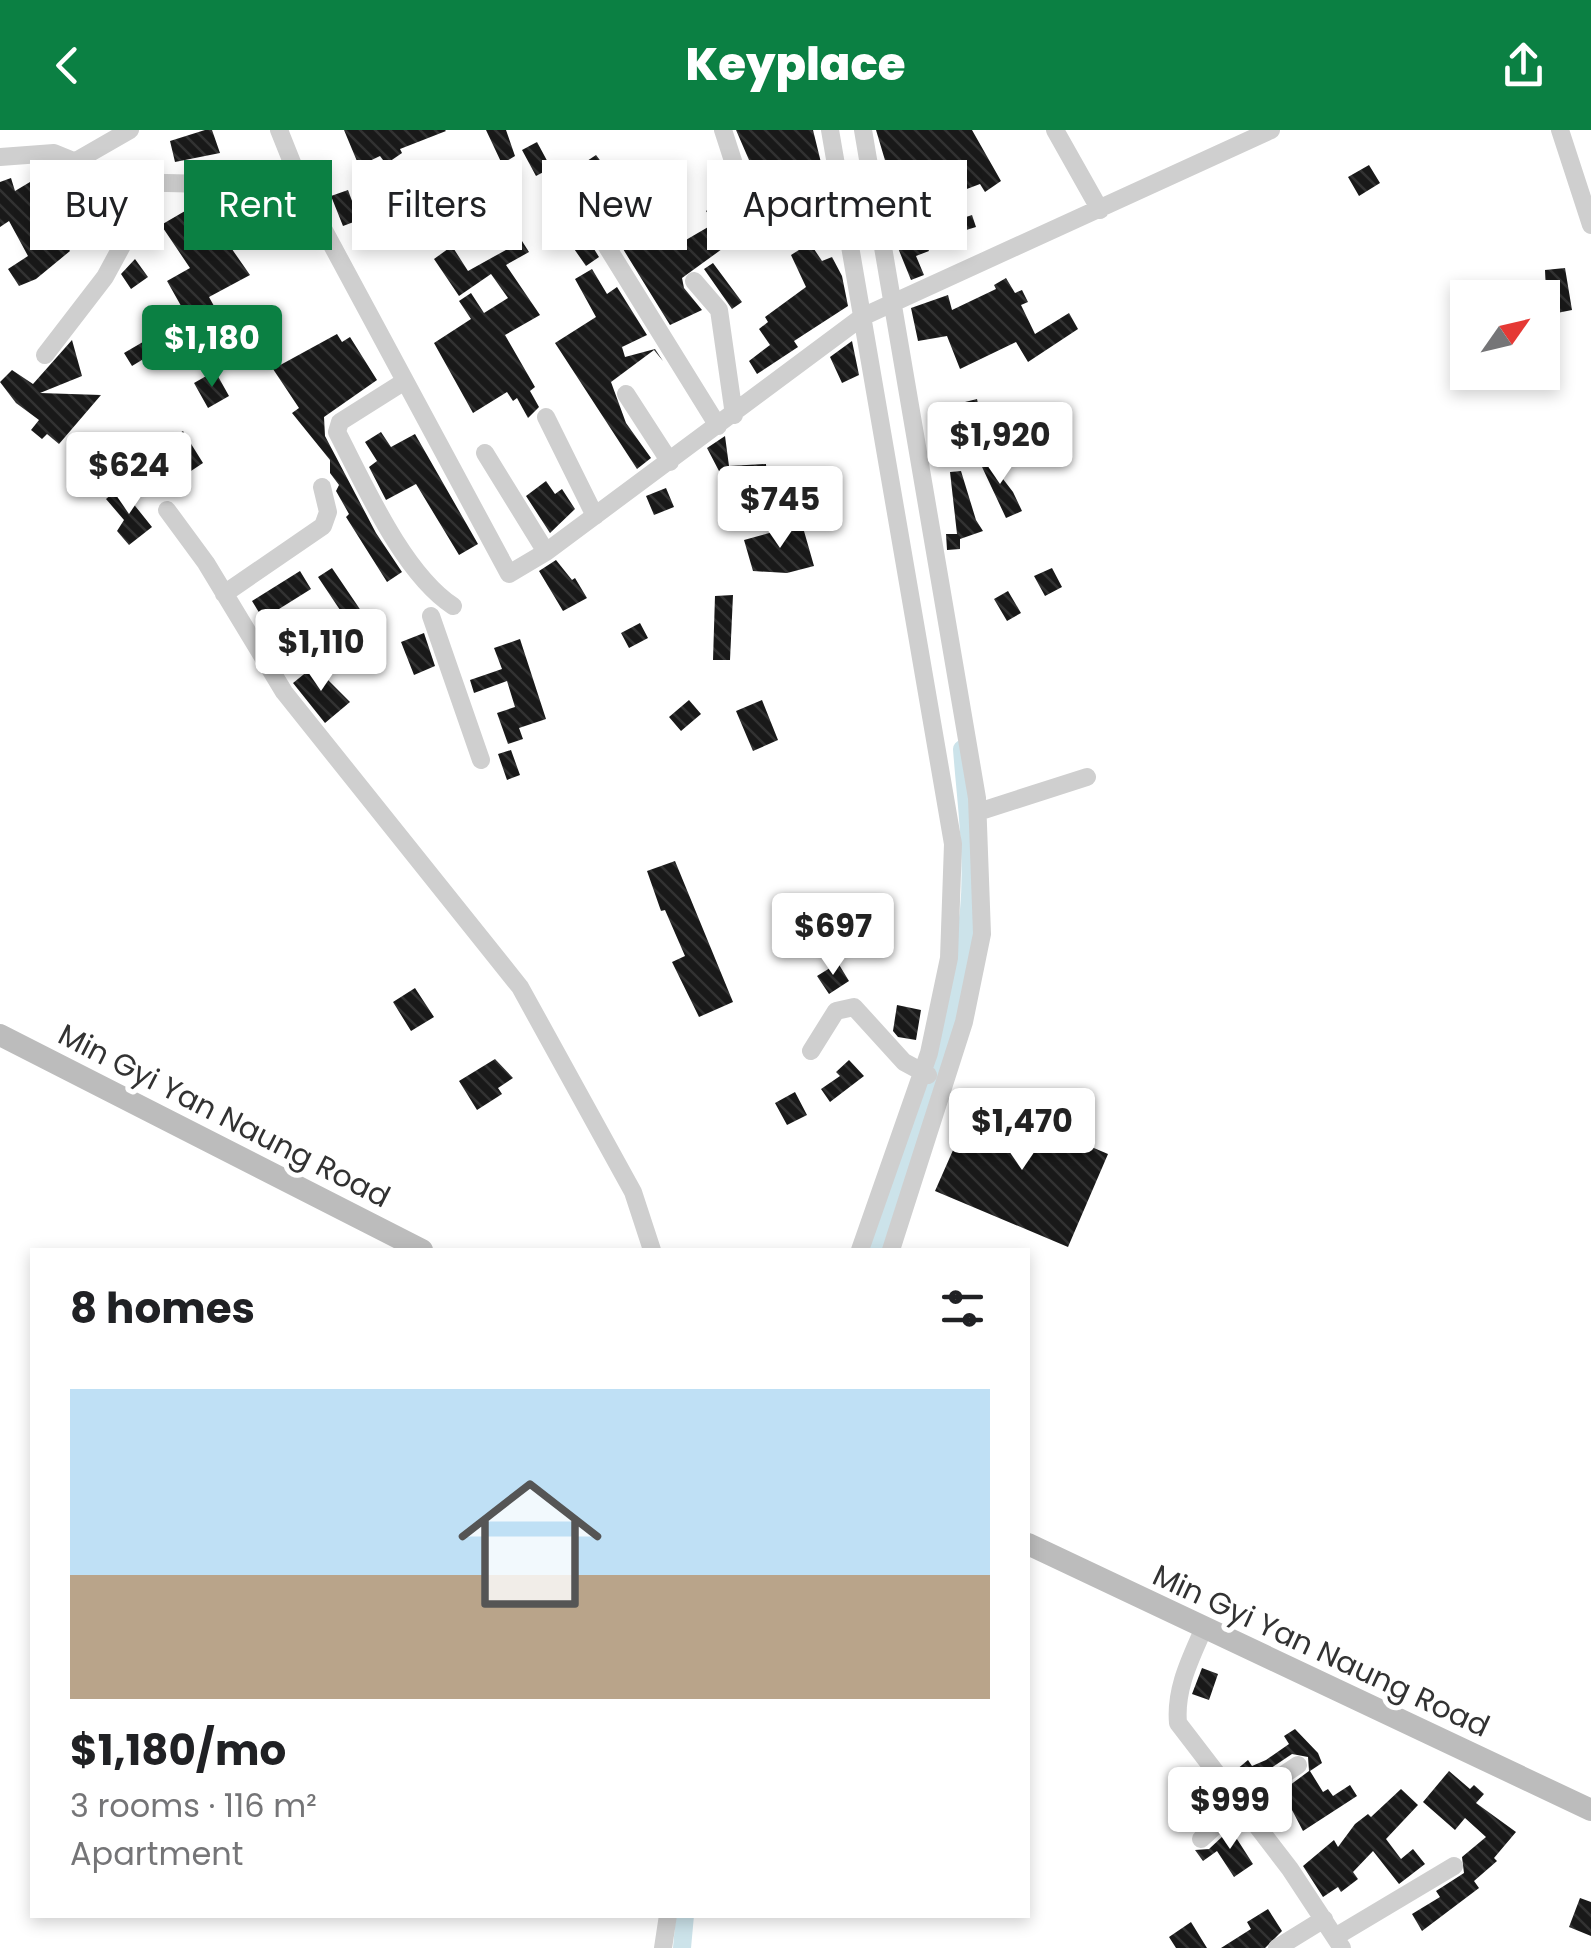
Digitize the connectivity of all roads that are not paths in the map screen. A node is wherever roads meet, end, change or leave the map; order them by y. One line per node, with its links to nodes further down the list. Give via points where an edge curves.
1 (130, 130): 11 (street)
2 (279, 130): 12 (street)
3 (724, 130): 13 (street)
4 (830, 130): 21 (street)
5 (863, 130): 20 (street)
6 (1055, 130): 14 (street)
7 (1271, 130): 14 (street)
8 (1560, 130): 15 (street)
9 (0, 157): 10 (street, via 37,152)
10 (68, 160)
11 (79, 160)
12 (291, 160)
13 (732, 160)
14 (1100, 210): 20 (street)
15 (1591, 225)
16 (332, 242): 23 (street)
17 (120, 250): 22 (street)
18 (612, 250): 26 (street)
19 (694, 282): 26 (street, via 720,310)
20 (894, 300): 21 (street); 38 (street)
21 (862, 317): 26 (street); 41 (street, via 953,844 948,958)
22 (44, 355)
23 (405, 380): 32 (street, via 509,574); 34 (street, via 340,422 337,432 412,564)
24 (626, 394): 28 (street)
25 (546, 417): 31 (street)
26 (726, 420): 28 (street)
27 (485, 453): 32 (street)
28 (670, 462): 31 (street)
29 (322, 487): 33 (street, via 328,512 323,526)
30 (167, 510): 33 (street)
31 (595, 516): 32 (street)
32 (546, 552)
33 (224, 594): 43 (street, via 284,692 342,769 520,986 633,1192)
34 (453, 606)
35 (431, 616): 36 (street)
36 (481, 760)
37 (1087, 777): 38 (street)
38 (978, 812): 41 (street, via 982,934 964,1022)
39 (0, 1035): 42 (street, Min Gyi Yan Naung Road)
40 (810, 1051): 41 (street, via 836,1011 854,1007 904,1062)
41 (932, 1076): 44 (street); 45 (street)
42 (418, 1248)
43 (651, 1248)
44 (861, 1248)
45 (891, 1248)
46 (1030, 1545): 47 (street, Min Gyi Yan Naung Road)
47 (1203, 1630): 49 (street, via 1184,1673 1178,1723); 50 (street, Min Gyi Yan Naung Road)
48 (1298, 1765): 49 (street)
49 (1240, 1804): 51 (street); 54 (street)
50 (1591, 1810)
51 (1201, 1839)
52 (1454, 1866): 55 (street)
53 (668, 1918): 56 (street)
54 (1324, 1919): 55 (street); 57 (street)
55 (1339, 1942)
56 (664, 1948)
57 (1278, 1948)

